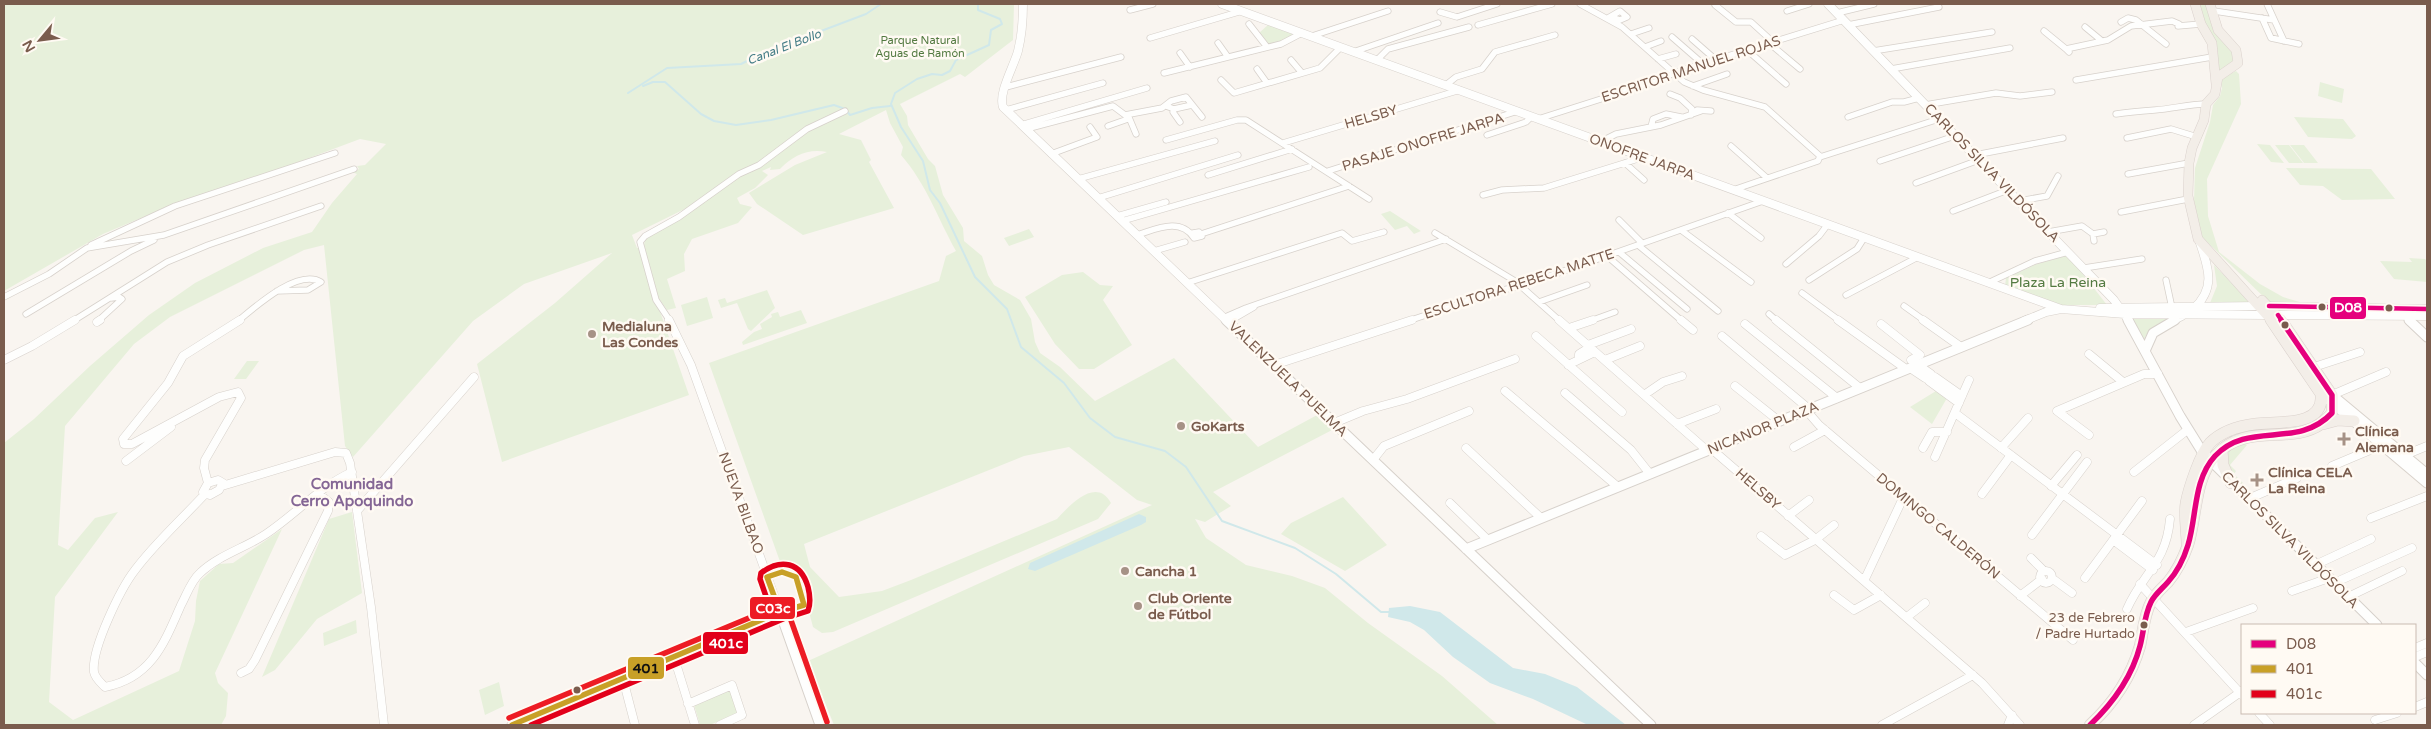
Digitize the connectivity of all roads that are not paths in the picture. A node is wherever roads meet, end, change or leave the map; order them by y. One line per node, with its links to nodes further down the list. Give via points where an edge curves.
1 (1023, 4): 83 (street, via 1022,40)
2 (1153, 4): 15 (street)
3 (1228, 4): 17 (street, ONOFRE JARPA)
4 (1496, 4): 19 (street, via 1457,17)
5 (1552, 4): 28 (street)
6 (1580, 4): 36 (street, via 1610,17)
7 (1808, 4): 16 (street)
8 (1828, 4): 20 (street, CARLOS SILVA VILDÓSOLA)
9 (1874, 4): 20 (street)
10 (2196, 4): 30 (main road)
11 (2267, 4): 22 (street)
12 (1715, 5): 45 (street, via 1736,22 1751,22)
13 (1939, 7): 25 (street, ESCRITOR MANUEL ROJAS)
14 (2212, 7): 21 (street); 74 (main road, via 2218,30 2231,42 2238,56 2236,65)
15 (1130, 10)
16 (1786, 10)
17 (1242, 11): 35 (street, ONOFRE JARPA); 40 (street)
18 (1388, 11): 38 (street)
19 (1440, 12)
20 (1836, 13): 25 (street, CARLOS SILVA VILDÓSOLA)
21 (2262, 18): 22 (street); 44 (street, via 2270,37)
22 (2274, 20): 44 (street)
23 (2121, 22): 27 (street, via 2132,18)
24 (1438, 23): 55 (street)
25 (1846, 23): 45 (street, ESCRITOR MANUEL ROJAS); 54 (street, CARLOS SILVA VILDÓSOLA)
26 (1249, 24): 49 (street)
27 (2141, 24): 30 (street); 43 (street); 47 (street)
28 (1478, 25)
29 (2085, 26): 43 (street)
30 (2202, 26): 59 (main road, via 2211,39)
31 (1469, 27): 63 (street, via 1388,49)
32 (1649, 28): 36 (street)
33 (2044, 31): 43 (street, via 2068,51)
34 (1992, 32): 54 (street)
35 (1302, 33): 38 (street, ONOFRE JARPA); 49 (street)
36 (1631, 34): 51 (street)
37 (1555, 35): 85 (street, via 1495,52 1482,70 1456,77)
38 (1312, 36): 50 (street, ONOFRE JARPA)
39 (1672, 37): 65 (street)
40 (1150, 38)
41 (1692, 39): 64 (street)
42 (1661, 41): 51 (street)
43 (2102, 41)
44 (2284, 41): 48 (street)
45 (1771, 42): 53 (street, ESCRITOR MANUEL ROJAS); 69 (street)
46 (1218, 43): 60 (street)
47 (2166, 44)
48 (2299, 44)
49 (1267, 47): 60 (street)
50 (1341, 47): 55 (street, ONOFRE JARPA); 72 (street, via 1320,68)
51 (1645, 47): 61 (street)
52 (2010, 48): 70 (street)
53 (1746, 50): 64 (street, ESCRITOR MANUEL ROJAS); 80 (street)
54 (1873, 51): 70 (street, CARLOS SILVA VILDÓSOLA)
55 (1353, 52): 63 (street, ONOFRE JARPA)
56 (1180, 53): 66 (street)
57 (1676, 54): 61 (street)
58 (1121, 57): 83 (street)
59 (2212, 57): 67 (main road); 77 (street)
60 (1228, 58): 66 (street)
61 (1658, 59): 73 (street)
62 (1291, 60): 72 (street)
63 (1376, 60): 85 (street, ONOFRE JARPA)
64 (1716, 60): 65 (street, ESCRITOR MANUEL ROJAS)
65 (1703, 64): 73 (street, ESCRITOR MANUEL ROJAS)
66 (1190, 67): 71 (street)
67 (2213, 68): 74 (main road); 81 (main road)
68 (1257, 69): 79 (street)
69 (1800, 69)
70 (1891, 70): 89 (street, CARLOS SILVA VILDÓSOLA)
71 (1164, 73)
72 (1302, 73): 79 (street)
73 (1672, 73): 82 (street); 108 (street, ESCRITOR MANUEL ROJAS, via 1664,79)
74 (2223, 73): 81 (main road)
75 (1727, 74): 82 (street)
76 (1221, 80): 87 (street)
77 (2076, 80)
78 (1103, 83): 97 (street)
79 (1267, 83): 87 (street)
80 (1786, 84)
81 (2216, 85): 91 (main road, via 2215,94)
82 (1693, 86): 130 (street, via 1763,106)
83 (1006, 87): 97 (street, via 1001,104)
84 (1147, 88): 112 (street)
85 (1453, 88): 100 (street, ONOFRE JARPA); 103 (street); 124 (street, HELSBY)
86 (2052, 92): 92 (street, via 2020,96 1996,93)
87 (1234, 93): 90 (street)
88 (1670, 94): 101 (street, via 1683,100)
89 (1919, 98): 92 (street, CARLOS SILVA VILDÓSOLA); 107 (street, via 1892,102)
90 (1240, 100)
91 (2207, 103): 93 (street, via 2191,100); 102 (street); 118 (main road)
92 (1925, 104): 109 (street, CARLOS SILVA VILDÓSOLA)
93 (2164, 104)
94 (1192, 105): 95 (street, via 1186,97 1171,101); 96 (street); 105 (street)
95 (1166, 106): 96 (street); 104 (street)
96 (1174, 109): 110 (street)
97 (1006, 110): 112 (street, VALENZUELA PUELMA)
98 (845, 111): 339 (street, NUEVA BILBAO, via 807,129 640,242 656,300 668,317 691,365)
99 (1711, 111): 101 (street)
100 (1518, 112): 108 (street, ONOFRE JARPA); 138 (street, PASAJE ONOFRE JARPA)
101 (1691, 112): 106 (street)
102 (2116, 114)
103 (1365, 115)
104 (1128, 117): 111 (street); 112 (street, via 1113,106); 115 (street)
105 (1202, 117)
106 (1681, 117): 114 (street, via 1674,122); 114 (street, via 1663,114 1652,119)
107 (1848, 117)
108 (1535, 118): 116 (street, ESCRITOR MANUEL ROJAS); 123 (street, ONOFRE JARPA)
109 (1939, 119): 117 (street, CARLOS SILVA VILDÓSOLA); 130 (street)
110 (1180, 122)
111 (1108, 126)
112 (1024, 127): 128 (street, VALENZUELA PUELMA)
113 (1090, 127): 128 (street, via 1097,138)
114 (1651, 127): 123 (street, via 1616,134)
115 (1136, 134)
116 (1487, 135)
117 (1955, 136): 132 (street, CARLOS SILVA VILDÓSOLA); 133 (street)
118 (2196, 137): 120 (street, via 2171,130); 135 (main road)
119 (2063, 138): 132 (street)
120 (2127, 138)
121 (1166, 140): 124 (street, via 1242,119)
122 (1215, 141): 143 (street)
123 (1600, 142): 131 (street, ONOFRE JARPA)
124 (1283, 143): 126 (street)
125 (1731, 146): 142 (street)
126 (1292, 149): 138 (street); 140 (street)
127 (335, 153): 176 (street, via 176,206)
128 (1051, 154): 143 (street, VALENZUELA PUELMA)
129 (1238, 155): 150 (street)
130 (1820, 157): 142 (street, via 1818,161)
131 (1644, 158): 134 (street); 147 (street, ONOFRE JARPA)
132 (1977, 158): 145 (street); 148 (street, CARLOS SILVA VILDÓSOLA)
133 (1880, 161)
134 (1625, 163): 144 (street); 149 (street, via 1544,188 1502,190)
135 (2189, 163): 139 (street); 151 (main road)
136 (1309, 168): 160 (street)
137 (354, 169): 168 (street)
138 (1328, 172): 146 (street)
139 (2128, 174)
140 (1208, 175)
141 (2058, 176): 154 (street, via 2047,196)
142 (1767, 178): 147 (street)
143 (1078, 179): 150 (street, VALENZUELA PUELMA)
144 (1644, 180)
145 (1916, 183)
146 (1349, 186): 152 (street); 169 (street, via 1197,238 1185,228 1173,225)
147 (1733, 190): 153 (street, ONOFRE JARPA)
148 (2008, 190): 154 (street, CARLOS SILVA VILDÓSOLA); 157 (street)
149 (1483, 195)
150 (1098, 198): 160 (street, VALENZUELA PUELMA)
151 (2188, 198): 158 (street); 172 (main road)
152 (1369, 199)
153 (1764, 201): 159 (street, ESCULTORA REBECA MATTE); 162 (street, ONOFRE JARPA)
154 (2019, 201): 165 (street, CARLOS SILVA VILDÓSOLA)
155 (1166, 202): 160 (street)
156 (321, 206): 196 (street, via 194,250 152,270)
157 (1953, 211)
158 (2120, 212)
159 (1728, 213): 163 (street, ESCULTORA REBECA MATTE); 170 (street)
160 (1120, 219): 169 (street, VALENZUELA PUELMA)
161 (1620, 220): 175 (street)
162 (1828, 224): 171 (street, ONOFRE JARPA); 183 (street)
163 (1681, 230): 175 (street, ESCULTORA REBECA MATTE); 188 (street)
164 (1384, 232): 187 (street, via 1352,242 1342,233)
165 (2048, 232): 166 (street, via 2080,226 2093,238); 179 (street, CARLOS SILVA VILDÓSOLA)
166 (2104, 232)
167 (1436, 233): 173 (street, HELSBY)
168 (164, 235): 176 (street); 209 (street, via 131,251)
169 (1137, 235): 177 (street, VALENZUELA PUELMA)
170 (1761, 238)
171 (1864, 238): 181 (street, ONOFRE JARPA); 185 (street, via 1856,249)
172 (2198, 239): 200 (street, via 2209,269 2210,283 2208,292); 204 (main road)
173 (1446, 240): 191 (street, HELSBY); 213 (street, via 1256,306)
174 (1185, 242): 177 (street)
175 (1640, 244): 178 (street, ESCULTORA REBECA MATTE); 205 (street)
176 (87, 248): 194 (street, via 55,271)
177 (1154, 251): 187 (street, VALENZUELA PUELMA)
178 (1619, 252): 180 (street, ESCULTORA REBECA MATTE); 202 (street)
179 (2068, 252): 184 (street, CARLOS SILVA VILDÓSOLA); 189 (street, via 2035,261)
180 (1607, 256): 191 (street, ESCULTORA REBECA MATTE); 219 (street)
181 (1918, 257): 189 (street, ONOFRE JARPA); 195 (street)
182 (2142, 259): 184 (street)
183 (1786, 264)
184 (2084, 268): 206 (street, CARLOS SILVA VILDÓSOLA)
185 (1809, 280)
186 (2166, 280): 199 (street)
187 (1186, 282): 213 (street, VALENZUELA PUELMA)
188 (1750, 282)
189 (1988, 283): 203 (street, ONOFRE JARPA)
190 (1586, 285): 197 (street)
191 (1521, 286): 197 (street, HELSBY); 234 (street, ESCULTORA REBECA MATTE)
192 (278, 291): 192 (street, via 308,290 321,282 316,278 310,279); 255 (street, via 183,356 168,383 125,435 123,442 132,444)
193 (1802, 293): 233 (street)
194 (8, 294)
195 (1846, 295)
196 (102, 302): 214 (street, via 121,297 120,302); 231 (street, via 27,352)
197 (1539, 302): 217 (street, HELSBY)
198 (1904, 306): 224 (street)
199 (2172, 308): 200 (street); 206 (street)
200 (2196, 308): 204 (street); 211 (street)
201 (2427, 308): 208 (street)
202 (1687, 309)
203 (2061, 309): 206 (street, via 2093,310 2102,314); 224 (street, NICANOR PLAZA)
204 (2269, 310): 208 (street); 211 (street); 235 (main road); 248 (main road)
205 (1718, 311)
206 (2123, 311): 211 (street); 226 (street, CARLOS SILVA VILDÓSOLA)
207 (1615, 312): 217 (street)
208 (2407, 312): 212 (street); 222 (street)
209 (26, 314)
210 (1769, 314): 243 (street)
211 (2185, 314): 226 (street, via 2152,333)
212 (2427, 316)
213 (1226, 320): 234 (street, VALENZUELA PUELMA)
214 (96, 322)
215 (1745, 324): 247 (street)
216 (1881, 324): 233 (street)
217 (1569, 328): 225 (street, HELSBY)
218 (1631, 329): 225 (street)
219 (1693, 330)
220 (1536, 336): 232 (street)
221 (1722, 336): 252 (street, DOMINGO CALDERÓN)
222 (2427, 337)
223 (1640, 346): 230 (street)
224 (1960, 347): 233 (street, NICANOR PLAZA)
225 (1591, 348): 230 (street, HELSBY); 232 (street, via 1584,359)
226 (2145, 351): 237 (street, CARLOS SILVA VILDÓSOLA)
227 (2360, 352): 235 (street)
228 (2089, 354): 241 (street)
229 (1514, 359): 259 (street)
230 (1605, 360): 246 (street, HELSBY)
231 (4, 362)
232 (1568, 364): 253 (street)
233 (1916, 364): 243 (street, NICANOR PLAZA); 249 (street)
234 (1274, 365): 259 (street, VALENZUELA PUELMA)
235 (2314, 367): 248 (main road)
236 (2386, 372): 248 (street)
237 (2158, 374): 241 (street, via 2144,374); 263 (street, CARLOS SILVA VILDÓSOLA)
238 (1682, 376): 246 (street, via 1663,382)
239 (474, 377): 305 (street)
240 (1969, 380): 249 (street)
241 (2123, 382): 265 (street, via 2057,411)
242 (1735, 386): 257 (street)
243 (1860, 388): 247 (street, NICANOR PLAZA)
244 (1505, 392): 294 (street)
245 (1565, 393): 286 (street, via 1631,450)
246 (1644, 395): 260 (street, HELSBY)
247 (1837, 398): 252 (street, NICANOR PLAZA)
248 (2329, 398): 258 (street); 261 (main road, via 2330,415); 274 (main road, via 2311,416 2295,422 2235,428 2215,439); 277 (street)
249 (1961, 400): 254 (street)
250 (1716, 409): 260 (street)
251 (1470, 410): 279 (street, via 1384,446)
252 (1807, 410): 257 (street, NICANOR PLAZA); 262 (street, DOMINGO CALDERÓN)
253 (1622, 412)
254 (1955, 413): 264 (street); 271 (street)
255 (184, 416): 280 (street); 291 (street, via 227,393 241,394 205,460)
256 (2028, 418): 271 (street)
257 (1779, 421): 273 (street, NICANOR PLAZA)
258 (2354, 421): 261 (main road, via 2338,420); 266 (street)
259 (1334, 423): 279 (street, VALENZUELA PUELMA)
260 (1677, 424): 273 (street, HELSBY)
261 (2317, 426): 272 (main road, via 2302,431 2242,437)
262 (1825, 430): 268 (street); 299 (street, DOMINGO CALDERÓN)
263 (2186, 431): 274 (street, CARLOS SILVA VILDÓSOLA); 285 (street)
264 (1946, 432): 270 (street, via 1932,432); 278 (street)
265 (2089, 435)
266 (2382, 445): 283 (street); 290 (street)
267 (2427, 446): 277 (street)
268 (1794, 447)
269 (1466, 448): 307 (street)
270 (1923, 448)
271 (2001, 448): 275 (street)
272 (2222, 449): 282 (main road); 289 (main road, via 2223,465)
273 (1709, 450): 286 (street, NICANOR PLAZA); 306 (street, HELSBY)
274 (2203, 454): 282 (street, CARLOS SILVA VILDÓSOLA); 317 (main road, via 2186,504)
275 (2011, 455): 293 (street); 297 (street)
276 (2077, 455): 293 (street)
277 (2405, 455): 287 (street)
278 (1935, 457)
279 (1373, 460): 319 (street, VALENZUELA PUELMA)
280 (126, 461)
281 (2087, 462): 298 (street)
282 (2211, 462): 289 (street, CARLOS SILVA VILDÓSOLA); 317 (main road, via 2197,500)
283 (2332, 466)
284 (352, 472): 292 (street, via 346,453 338,452); 296 (street, via 333,481); 305 (street)
285 (2134, 472)
286 (1650, 474): 294 (street, NICANOR PLAZA)
287 (2427, 474)
288 (2296, 478): 301 (street)
289 (2231, 482): 301 (street, CARLOS SILVA VILDÓSOLA)
290 (2427, 483)
291 (208, 484): 292 (street, via 218,480); 295 (street, via 203,490)
292 (222, 486): 295 (street, via 216,492)
293 (2052, 486): 298 (street)
294 (1618, 487): 307 (street, NICANOR PLAZA)
295 (205, 494): 296 (street, via 136,568 127,582 94,658 94,674 105,687 122,684 146,668 194,581 209,565 273,530)
296 (319, 494): 346 (street, via 329,502 328,510 255,660 249,669)
297 (1982, 494)
298 (2063, 494): 311 (street); 313 (street)
299 (1904, 496): 326 (street); 333 (street, DOMINGO CALDERÓN)
300 (2427, 496): 308 (street)
301 (2248, 499): 321 (street, CARLOS SILVA VILDÓSOLA)
302 (1810, 500): 306 (street)
303 (2142, 501): 313 (street)
304 (1450, 503): 314 (street)
305 (357, 511): 357 (street)
306 (1788, 516): 316 (street, HELSBY)
307 (1541, 518): 314 (street, NICANOR PLAZA)
308 (2371, 518)
309 (2170, 519): 322 (street, via 2169,533)
310 (1834, 525): 316 (street)
311 (2032, 535)
312 (1760, 536): 316 (street, via 1785,555)
313 (2115, 538): 322 (street); 325 (street)
314 (1487, 539): 319 (street, NICANOR PLAZA)
315 (2371, 539): 321 (street)
316 (1816, 540): 326 (street, HELSBY)
317 (2187, 545): 334 (main road, via 2177,570)
318 (2412, 548): 327 (street)
319 (1466, 549): 362 (street, VALENZUELA PUELMA)
320 (2031, 558): 324 (street)
321 (2315, 565): 327 (street, CARLOS SILVA VILDÓSOLA)
322 (2155, 567): 328 (street)
323 (2402, 571): 335 (street)
324 (2043, 575): 330 (street); 333 (street)
325 (2085, 578)
326 (1864, 581): 332 (street, HELSBY)
327 (2331, 581): 329 (street); 335 (street, CARLOS SILVA VILDÓSOLA)
328 (2140, 584): 334 (street); 337 (street)
329 (2292, 591)
330 (2072, 593)
331 (1834, 595): 332 (street, via 1854,610)
332 (1881, 595): 340 (street, HELSBY)
333 (2020, 596): 343 (street, DOMINGO CALDERÓN)
334 (2154, 597): 342 (street); 366 (main road, via 2136,657 2123,685)
335 (2348, 597): 341 (street, CARLOS SILVA VILDÓSOLA)
336 (1926, 603): 340 (street)
337 (2127, 608)
338 (2253, 608): 342 (street)
339 (780, 612): 344 (street); 361 (street, NUEVA BILBAO)
340 (1907, 617): 347 (street, HELSBY)
341 (2376, 624)
342 (2186, 632): 350 (street)
343 (2073, 640)
344 (674, 657): 349 (street); 351 (street)
345 (2416, 664): 348 (street)
346 (240, 673)
347 (1972, 675): 354 (street, HELSBY); 363 (street)
348 (2427, 675)
349 (623, 678): 356 (street); 358 (street)
350 (2241, 692): 367 (street)
351 (688, 704): 359 (street); 360 (street, via 732,685 742,716)
352 (2260, 714): 368 (street)
353 (2394, 714): 355 (street)
354 (2012, 715): 364 (street); 365 (street, HELSBY)
355 (2375, 720)
356 (518, 724)
357 (384, 725)
358 (633, 725)
359 (694, 725)
360 (720, 725)
361 (820, 725)
362 (1651, 725)
363 (1882, 725)
364 (2008, 725)
365 (2020, 725)
366 (2090, 725)
367 (2194, 725)
368 (2270, 725)

